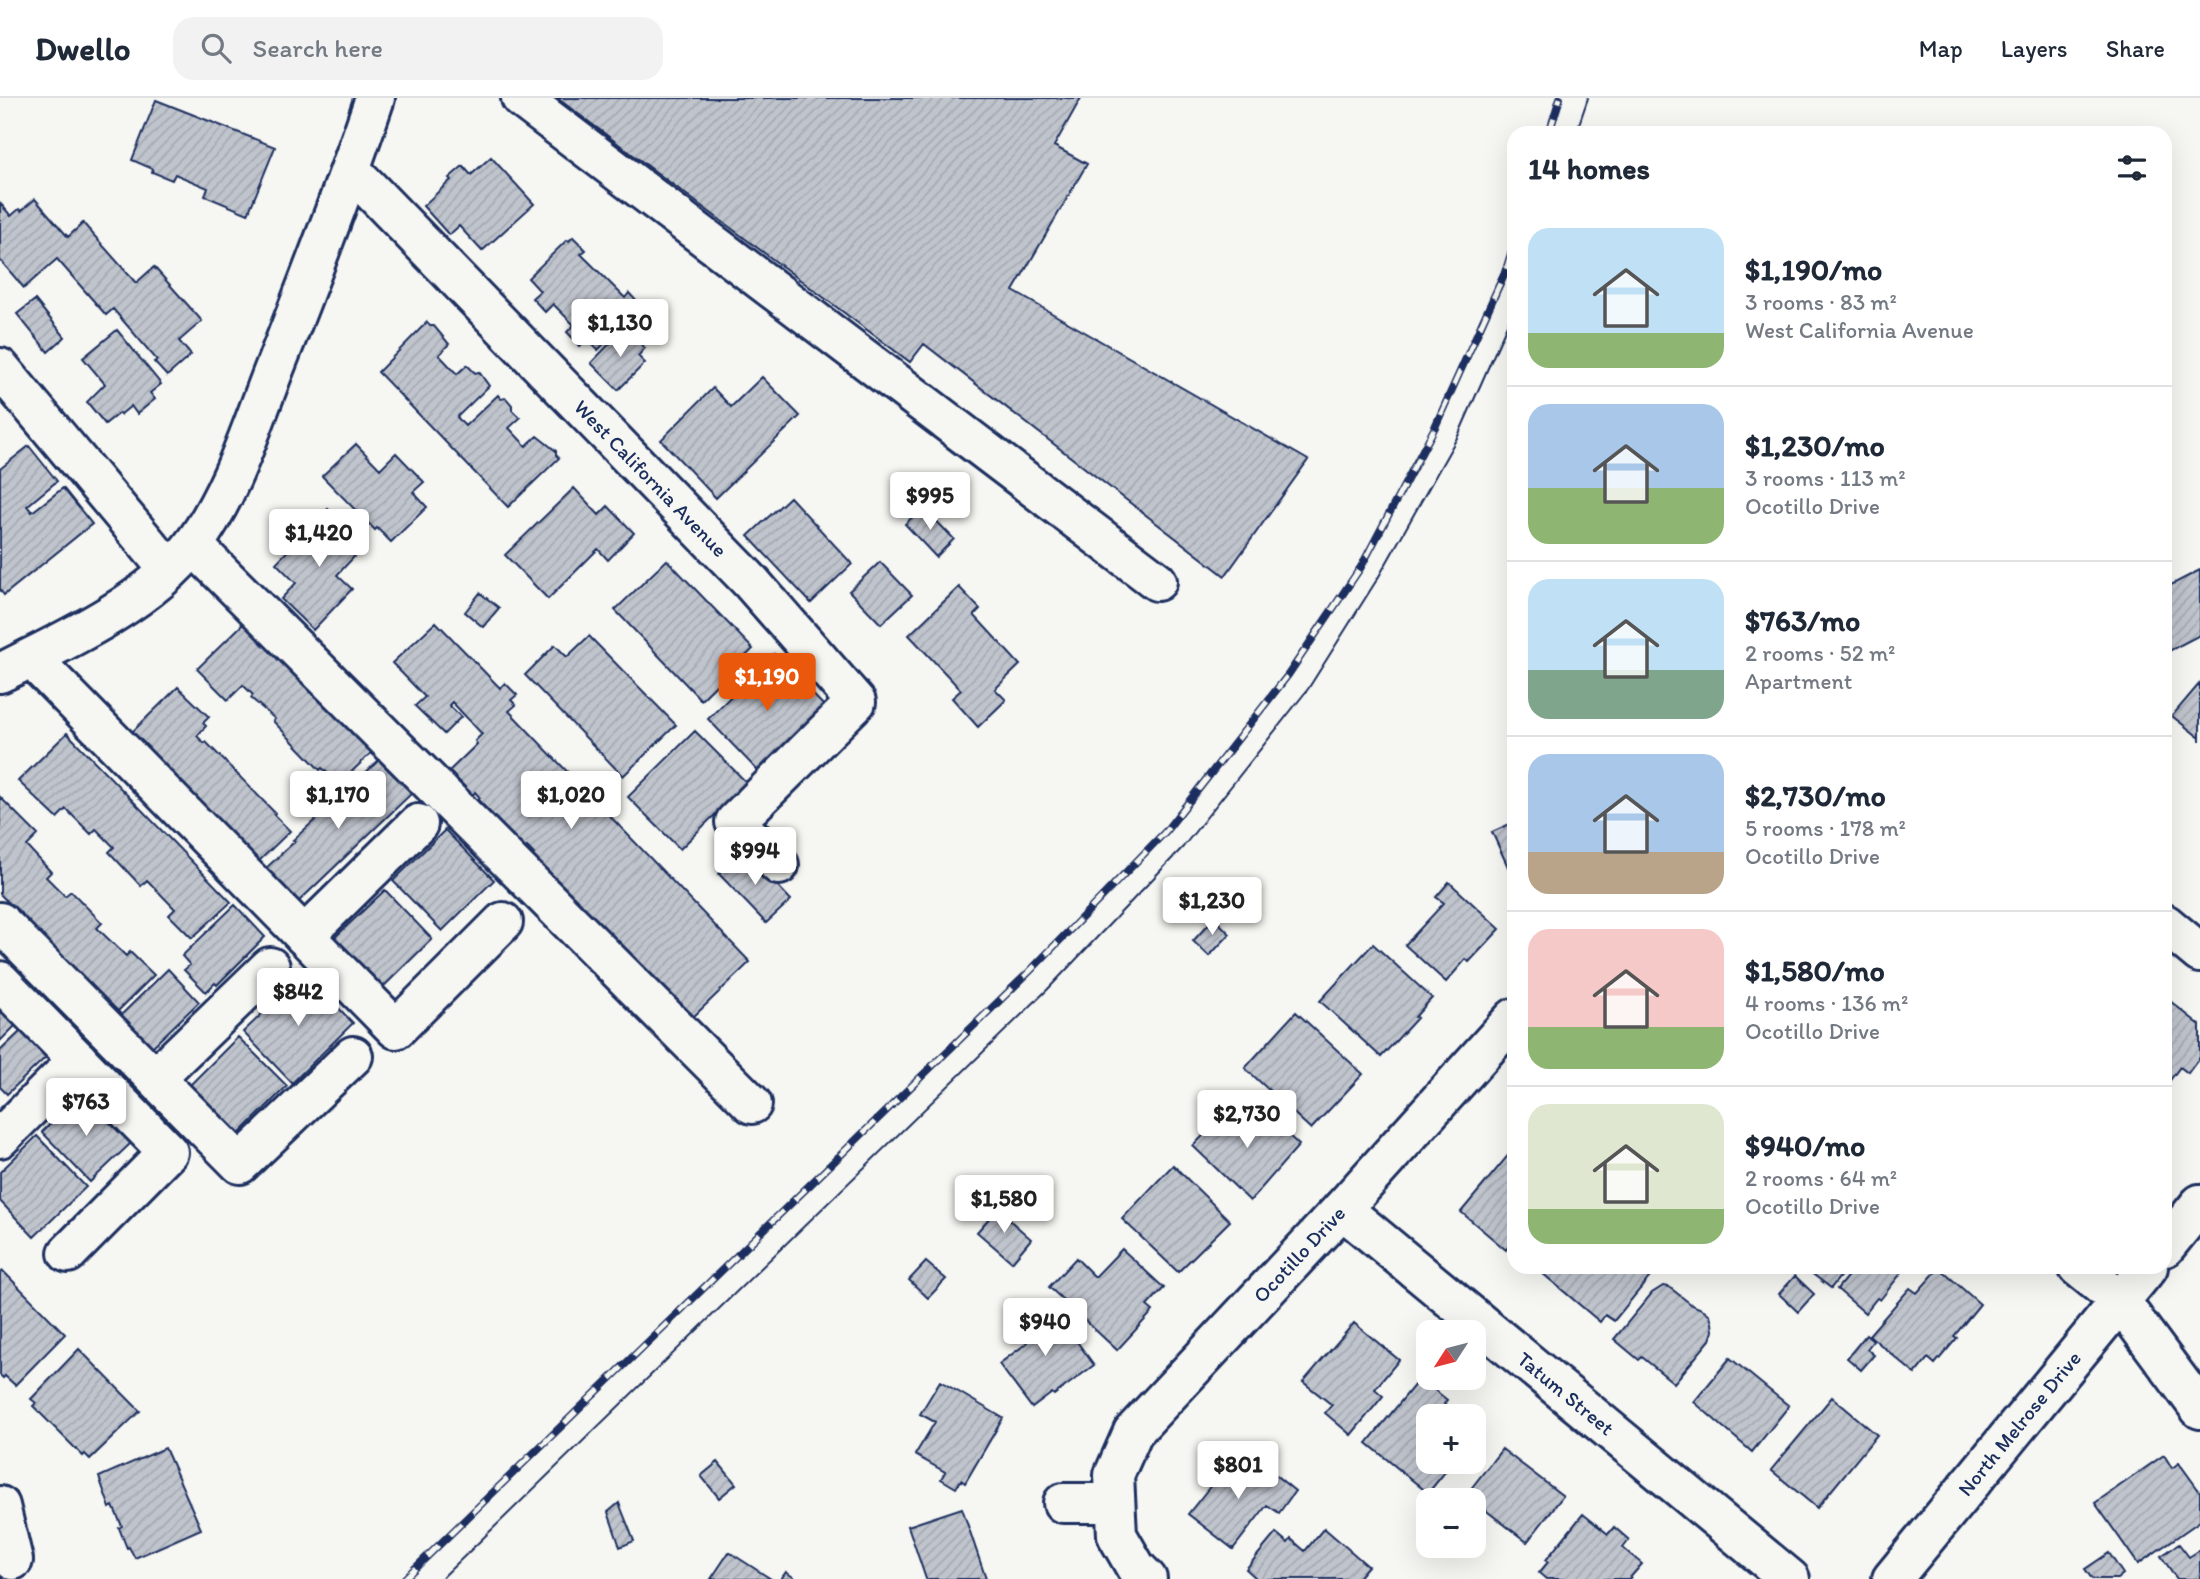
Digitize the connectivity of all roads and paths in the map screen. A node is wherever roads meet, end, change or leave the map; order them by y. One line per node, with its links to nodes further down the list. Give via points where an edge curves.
1 (375, 98): 3 (street)
2 (521, 98): 6 (street)
3 (351, 170): 5 (street, via 227,489); 9 (street, West California Avenue, via 751,582 856,702 735,822)
4 (0, 368): 5 (street)
5 (181, 558): 7 (street, via 131,603); 21 (street)
6 (1157, 581)
7 (16, 666): 13 (street)
8 (418, 824): 13 (street)
9 (779, 865)
10 (0, 922): 20 (street)
11 (503, 922): 13 (street, via 396,1029)
12 (2172, 930): 14 (street)
13 (304, 936)
14 (2200, 953)
15 (270, 967): 20 (street)
16 (0, 981): 19 (street)
17 (1507, 1026): 24 (street, Ocotillo Drive)
18 (353, 1056): 20 (street, via 240,1164)
19 (78, 1060): 22 (street); 26 (street, via 168,1152)
20 (156, 1077)
21 (752, 1104)
22 (0, 1138)
23 (2200, 1204): 25 (street)
24 (1342, 1209): 32 (street, Ocotillo Drive, via 1133,1432 1114,1475); 36 (street, Tatum Street)
25 (2172, 1238)
26 (68, 1253)
27 (2087, 1274): 29 (street)
28 (2142, 1274): 29 (street, North Melrose Drive)
29 (2120, 1301): 30 (street); 37 (street, North Melrose Drive)
30 (2200, 1409)
31 (1063, 1503): 32 (street)
32 (1114, 1503): 35 (street, Ocotillo Drive, via 1117,1535)
33 (0, 1506): 34 (street)
34 (13, 1560)
35 (1147, 1579)
36 (1790, 1579)
37 (1892, 1579)

